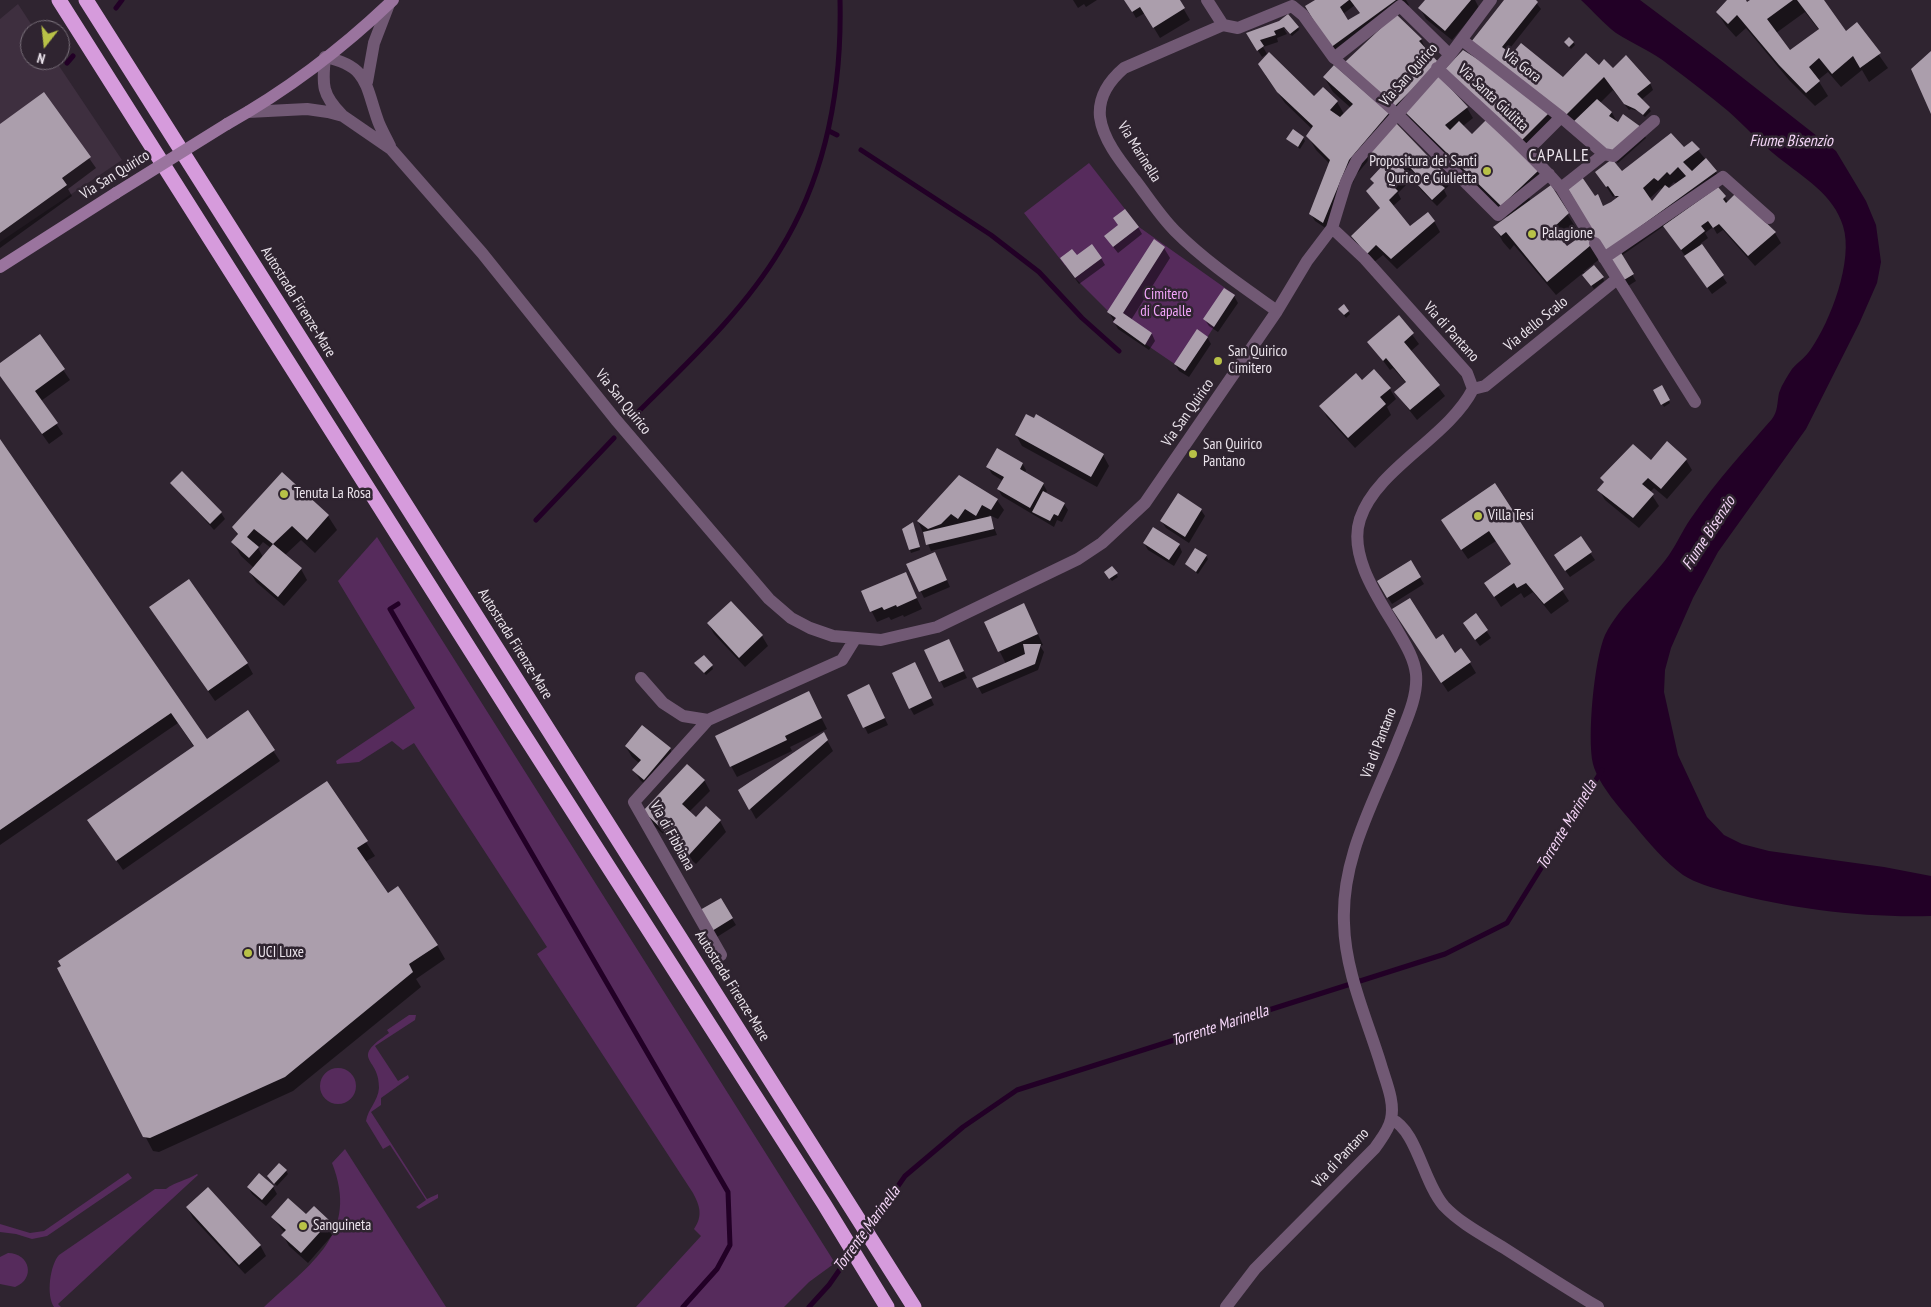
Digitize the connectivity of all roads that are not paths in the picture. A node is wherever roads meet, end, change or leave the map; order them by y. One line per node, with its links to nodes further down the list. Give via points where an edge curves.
1 (59, 0): 38 (highway)
2 (86, 0): 39 (highway, Autostrada Firenze-Mare)
3 (1207, 0): 6 (street)
4 (1491, 0): 7 (street, Via San Quirico)
5 (391, 2): 9 (main road); 12 (street, Via San Quirico, via 374,43)
6 (1223, 25): 10 (street, Via Marinella, via 1238,28 1292,6); 30 (street, Via Marinella, via 1124,68 1110,79 1103,94 1100,116 1106,137 1126,168 1174,230 1212,264)
7 (1462, 40): 8 (street, Via San Quirico); 16 (street, Via Gora)
8 (1450, 55): 10 (street, via 1400,6); 11 (street, Via San Quirico)
9 (325, 58): 12 (street, via 350,67); 13 (main road, Via San Quirico); 15 (street, Via San Quirico, via 324,89)
10 (1334, 58): 14 (street, Via Marinella)
11 (1438, 68): 14 (street, Via San Quirico); 19 (street, Via Santa Giulitta)
12 (366, 82): 18 (street, Via San Quirico)
13 (248, 112): 15 (street, Via San Quirico, via 307,109); 28 (main road, Via San Quirico, bridge)
14 (1396, 113): 21 (street, via 1498,215); 24 (street, Via San Quirico, via 1357,160 1346,182)
15 (343, 116): 18 (street, Via San Quirico)
16 (1561, 117): 19 (street); 20 (street, Via Gora)
17 (1654, 121): 20 (street, via 1614,156)
18 (391, 149): 33 (street, Via San Quirico, via 482,253 616,420 769,599 791,618 810,628)
19 (1528, 150): 21 (street, Via Santa Giulitta)
20 (1604, 154): 22 (street)
21 (1549, 174): 22 (street, Via Santa Giulitta)
22 (1561, 188): 25 (street)
23 (1769, 218): 27 (street, via 1723,177)
24 (1332, 228): 30 (street, Via San Quirico, via 1307,261); 31 (street, Via di Pantano, via 1365,259 1467,373)
25 (1587, 230)
26 (1595, 243): 27 (street)
27 (1604, 258): 29 (street)
28 (0, 267)
29 (1617, 279): 31 (street, Via dello Scalo, via 1485,386); 32 (street)
30 (1277, 311): 33 (street, Via San Quirico, via 1145,503 1102,543 1078,560 938,627 881,640)
31 (1473, 389): 37 (street, Via di Pantano, via 1460,410 1368,501 1357,537 1362,564 1411,654 1416,674 1409,715 1363,824 1344,893 1347,957 1388,1090)
32 (1695, 402)
33 (855, 639): 35 (street, via 842,660)
34 (641, 678): 35 (street, via 663,702 683,716)
35 (708, 720): 36 (street, Via di Fibbiana, via 634,802)
36 (721, 955)
37 (1391, 1119): 40 (street, Via di Pantano, via 1375,1148 1255,1269); 41 (street, via 1399,1123 1410,1137 1429,1184 1445,1207 1465,1224)
38 (887, 1307)
39 (914, 1307)
40 (1226, 1307)
41 (1598, 1307)

